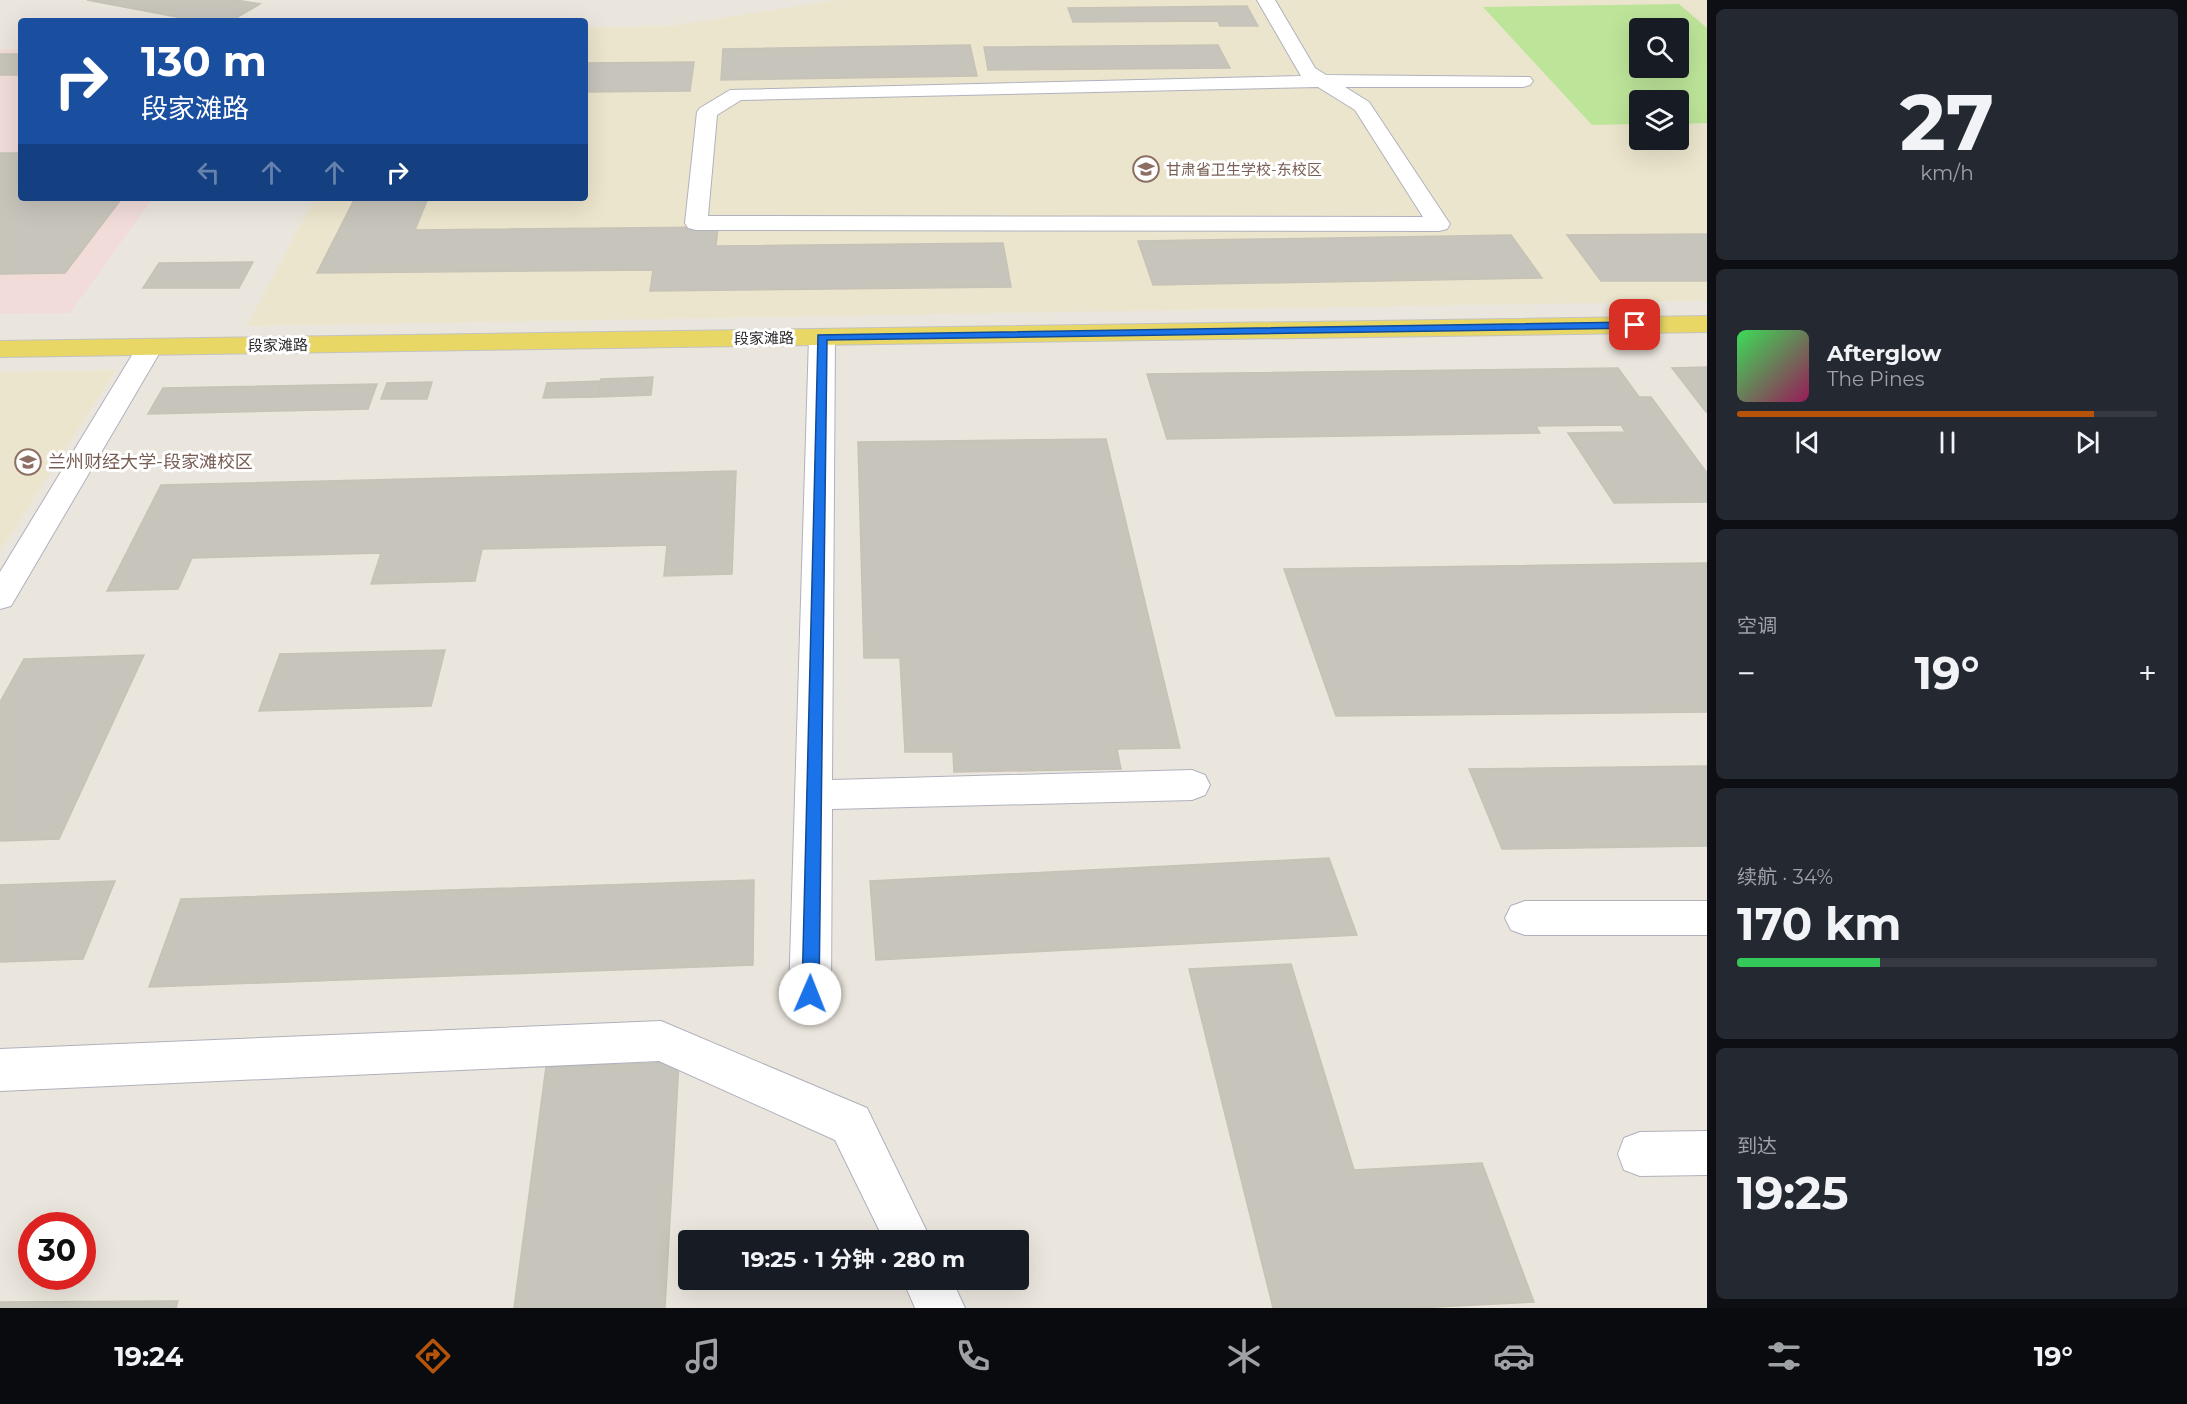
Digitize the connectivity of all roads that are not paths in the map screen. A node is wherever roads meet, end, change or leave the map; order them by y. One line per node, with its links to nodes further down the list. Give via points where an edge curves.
1 (1266, 0): 2 (street, via 1308,72)
2 (1323, 81): 2 (street, via 1362,106 1439,224 696,223 707,112 737,93); 3 (street)
3 (1522, 81)
4 (1707, 324): 5 (main road, 段家滩路)
5 (822, 337): 6 (main road, 段家滩路); 10 (street)
6 (150, 347): 7 (main road, 段家滩路); 8 (street)
7 (0, 349)
8 (0, 598)
9 (1192, 785): 10 (street)
10 (814, 795): 13 (street)
11 (1525, 918): 12 (street)
12 (1707, 918)
13 (810, 994)
14 (0, 1070): 17 (street, via 661,1041 851,1124)
15 (1707, 1153): 16 (street)
16 (1640, 1154)
17 (903, 1230)
18 (932, 1290): 19 (street)
19 (941, 1308)

